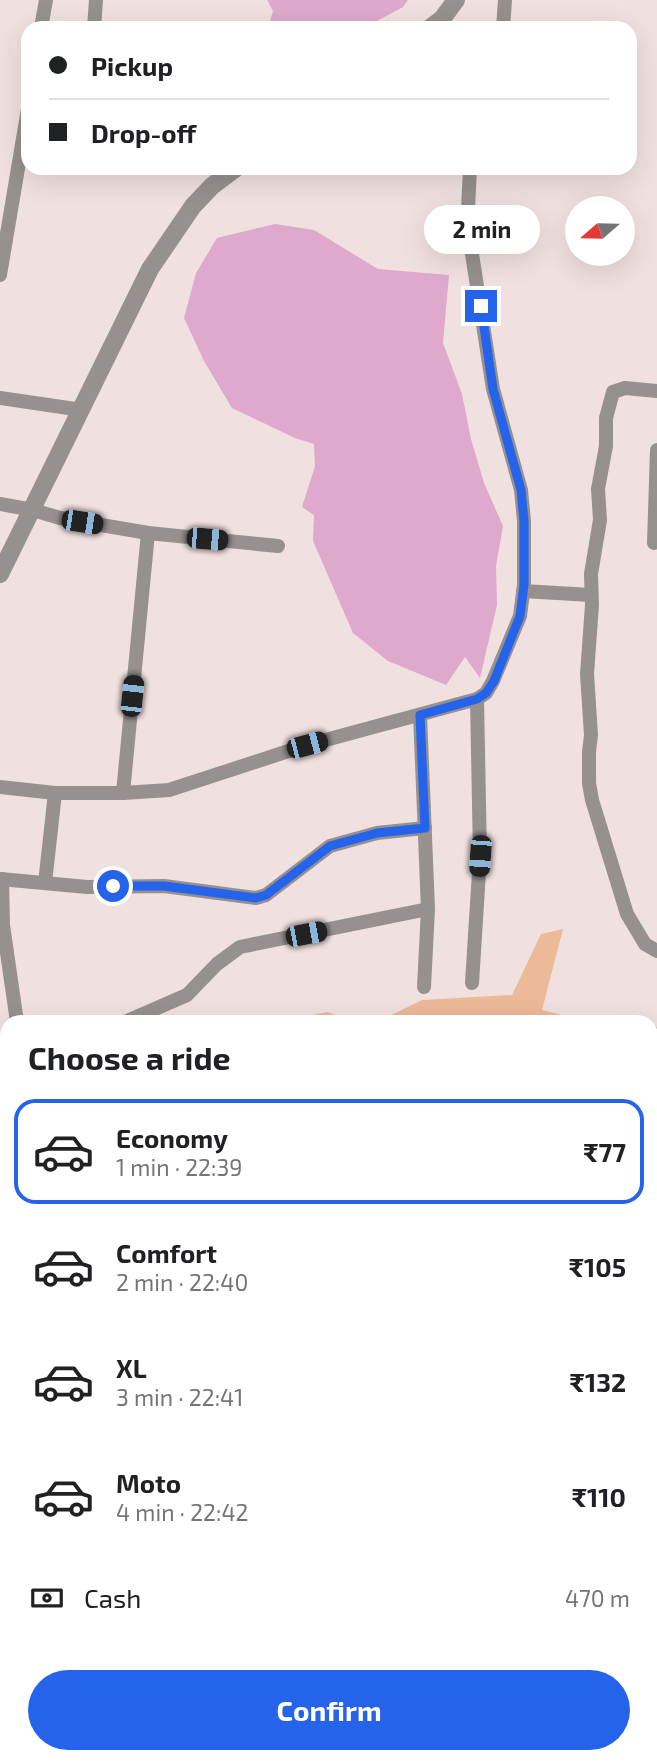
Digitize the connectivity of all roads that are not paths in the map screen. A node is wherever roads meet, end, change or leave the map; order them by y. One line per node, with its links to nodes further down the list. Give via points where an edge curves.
1 (46, 0): 5 (street)
2 (96, 0): 6 (street)
3 (456, 0): 7 (street)
4 (505, 0): 8 (street)
5 (42, 21)
6 (94, 21)
7 (439, 21)
8 (504, 21)
9 (21, 150): 12 (street)
10 (227, 175): 15 (street, via 193,206 150,269)
11 (470, 175): 23 (street, via 472,254 493,389 521,490)
12 (0, 275)
13 (657, 391): 24 (street, via 625,388 612,392 598,489 600,520)
14 (0, 398): 15 (street)
15 (82, 410): 18 (street)
16 (657, 450): 20 (street)
17 (0, 504): 18 (street)
18 (33, 510): 19 (street); 22 (street)
19 (148, 533): 21 (street); 29 (street)
20 (654, 543)
21 (278, 546)
22 (0, 574)
23 (523, 591): 24 (street); 25 (street, via 520,616 494,681)
24 (591, 595): 34 (street, via 587,674 592,800 627,914 645,944)
25 (477, 699): 26 (street); 35 (street, via 480,856)
26 (420, 715): 29 (street, via 307,745 169,790); 30 (street)
27 (0, 787): 28 (street)
28 (55, 793): 29 (street); 32 (street)
29 (123, 793)
30 (425, 828): 32 (street, via 377,833 330,846 256,898 164,886); 33 (street)
31 (1, 879): 32 (street); 37 (street)
32 (45, 883)
33 (428, 909): 36 (street); 38 (street, via 240,947 187,995)
34 (657, 951)
35 (472, 983)
36 (424, 987)
37 (16, 1015)
38 (141, 1015)

